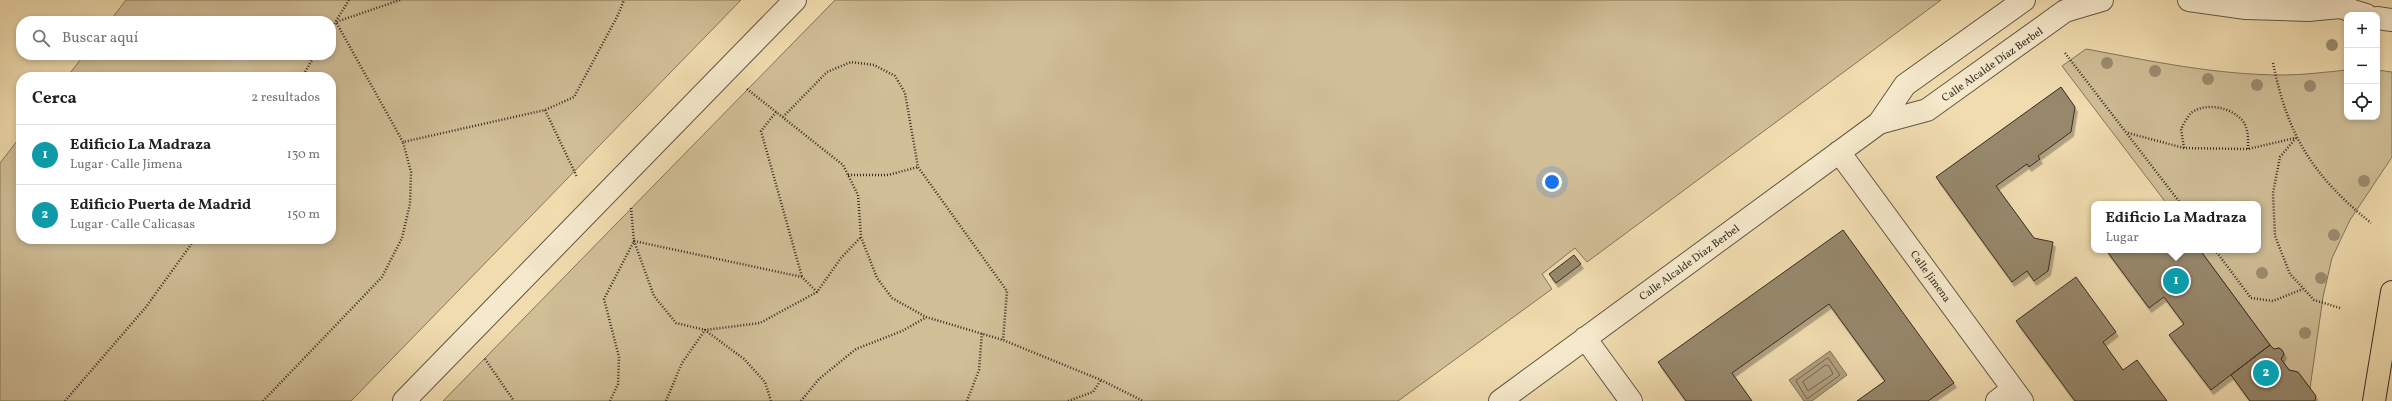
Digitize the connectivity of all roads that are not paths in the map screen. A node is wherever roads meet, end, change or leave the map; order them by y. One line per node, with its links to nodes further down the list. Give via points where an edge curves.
1 (794, 0): 14 (street)
2 (2102, 0): 9 (street, Calle Alcalde Díaz Berbel, via 2065,11 1927,110)
3 (2022, 1): 9 (street, Calle Alcalde Díaz Berbel, via 1905,85)
4 (2197, 1): 5 (street, via 2246,8 2291,10)
5 (2346, 4): 6 (street)
6 (2361, 12)
7 (2380, 18): 8 (street)
8 (2392, 20)
9 (1879, 123): 10 (street, Calle Alcalde Díaz Berbel)
10 (1839, 152): 12 (street, Calle Alcalde Díaz Berbel); 13 (street, Calle Jimena)
11 (2392, 292): 17 (main road)
12 (1585, 338): 15 (street, Calle Alcalde Díaz Berbel); 16 (street)
13 (2011, 397)
14 (404, 401)
15 (1500, 401)
16 (1631, 401)
17 (2374, 401)

